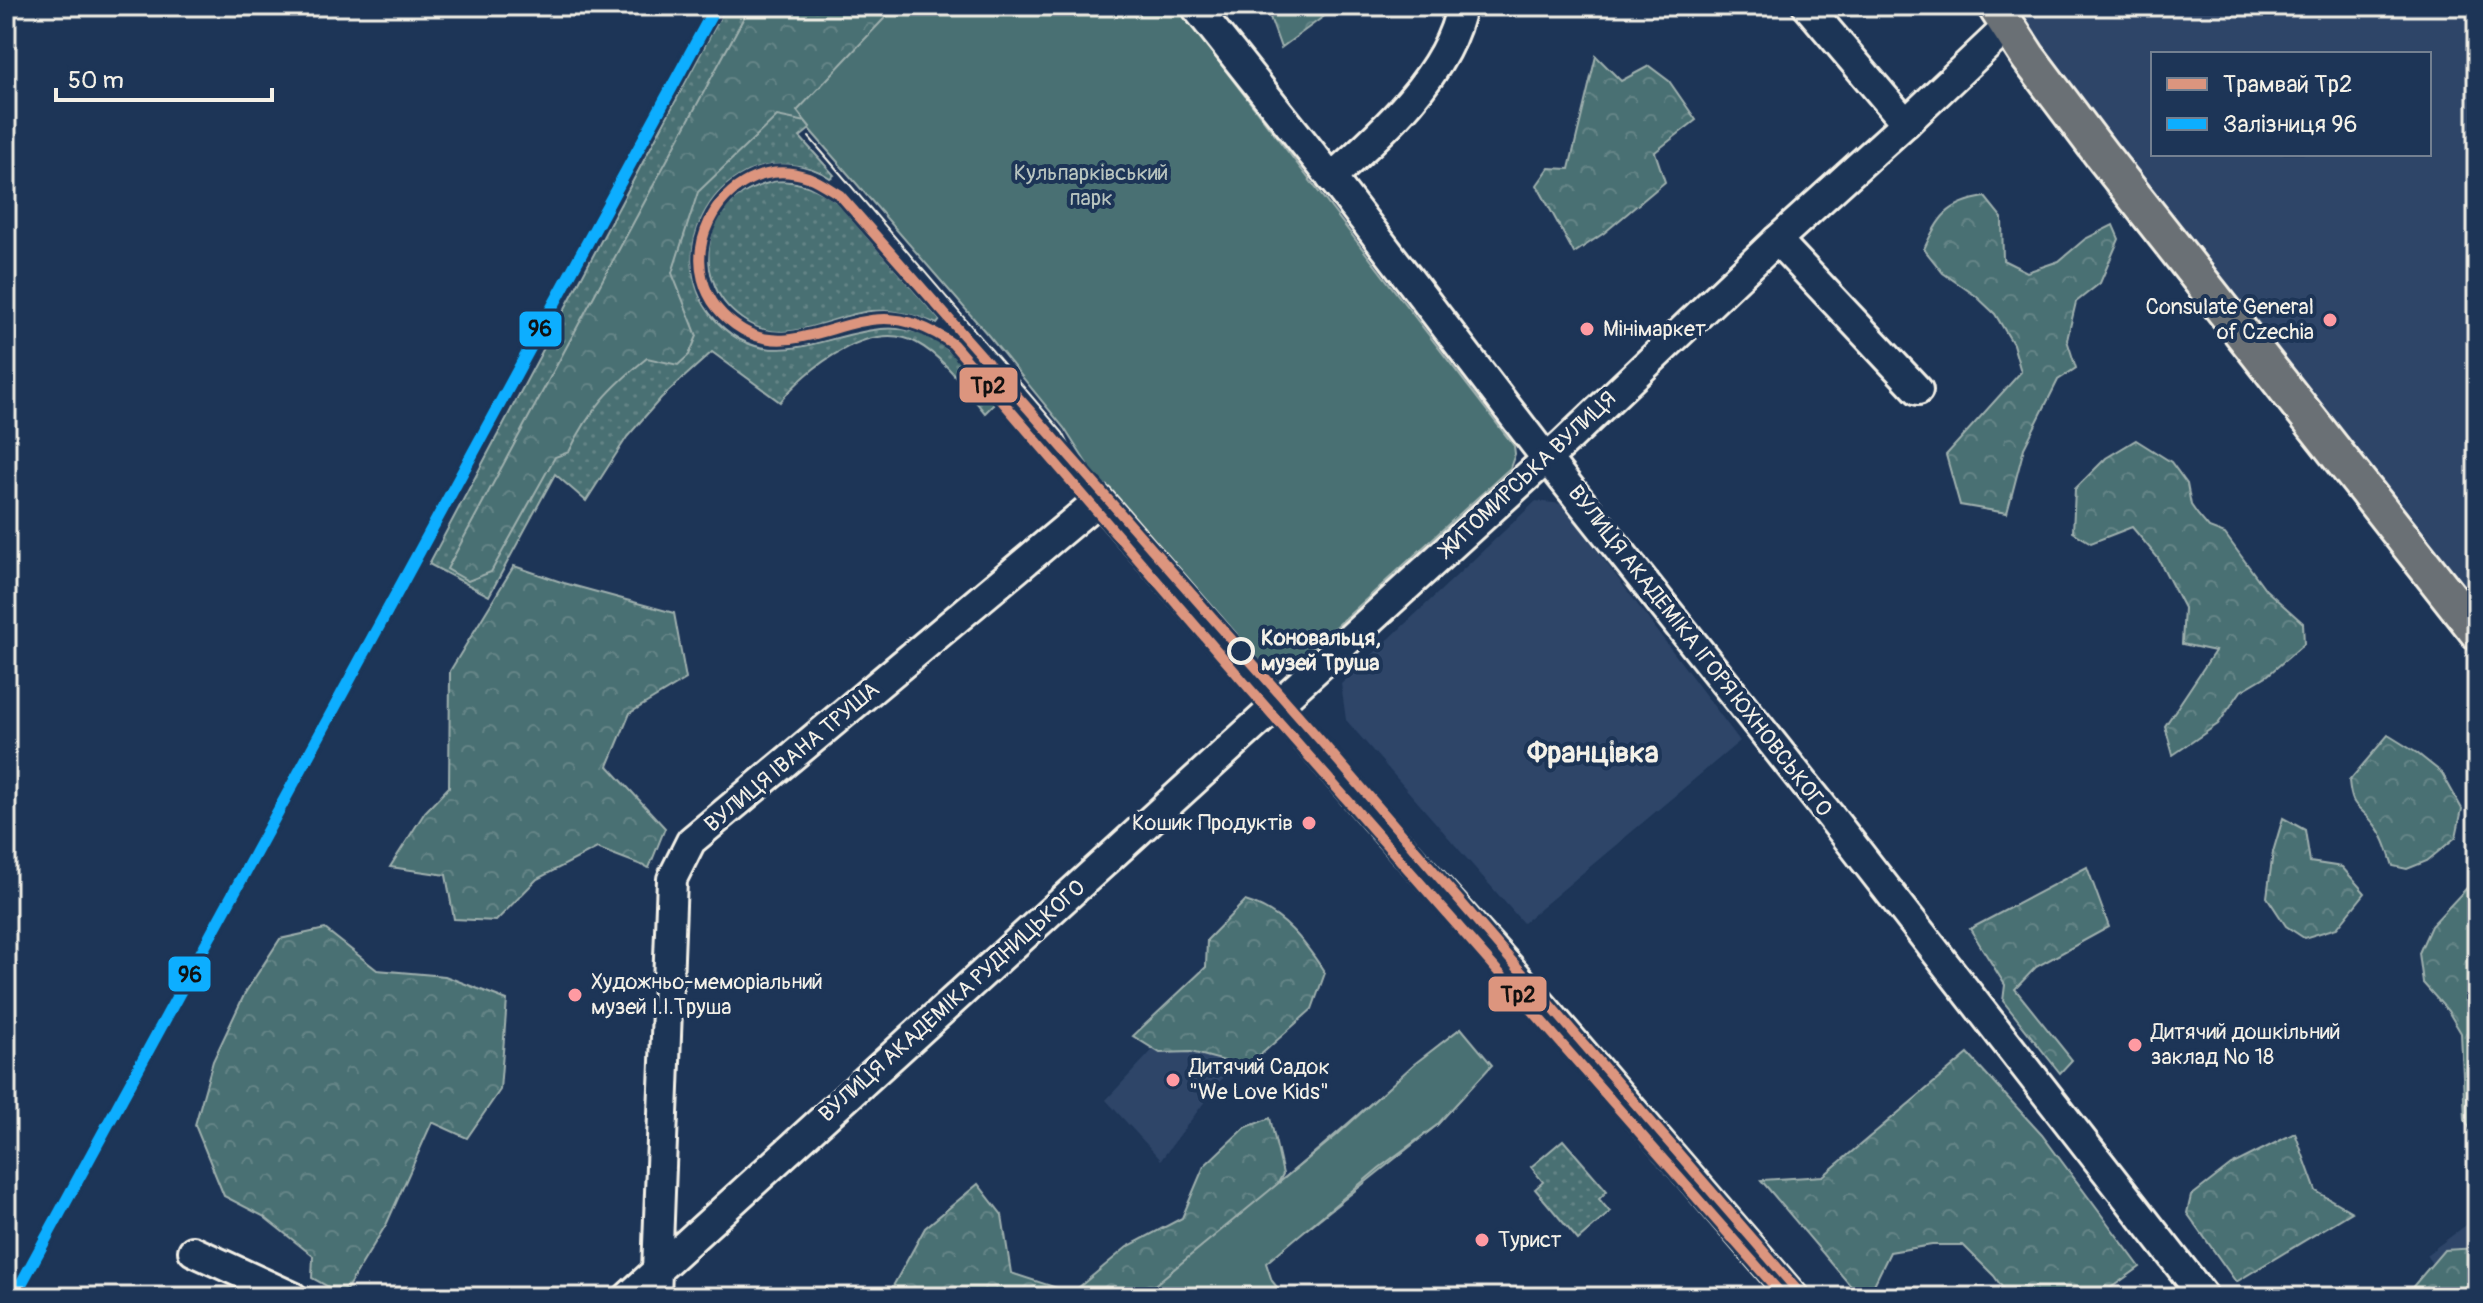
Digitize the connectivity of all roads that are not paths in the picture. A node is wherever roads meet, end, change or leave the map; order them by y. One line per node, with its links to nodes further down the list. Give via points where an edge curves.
1 (1195, 6): 6 (street, ВУЛИЦЯ АКАДЕМІКА ІГОРЯ ЮХНОВСЬКОГО)
2 (1461, 6): 6 (street, via 1436,68)
3 (1807, 6): 5 (street)
4 (2001, 16): 5 (street, ЖИТОМИРСЬКА ВУЛИЦЯ); 10 (main road, via 2101,154)
5 (1906, 123): 7 (street, ЖИТОМИРСЬКА ВУЛИЦЯ)
6 (1331, 178): 9 (street, ВУЛИЦЯ АКАДЕМІКА ІГОРЯ ЮХНОВСЬКОГО)
7 (1777, 240): 8 (street); 9 (street, ЖИТОМИРСЬКА ВУЛИЦЯ)
8 (1918, 390)
9 (1547, 457): 11 (street, ЖИТОМИРСЬКА ВУЛИЦЯ); 17 (street, ВУЛИЦЯ АКАДЕМІКА ІГОРЯ ЮХНОВСЬКОГО)
10 (2477, 632)
11 (1276, 704): 13 (street, ВУЛИЦЯ АКАДЕМІКА РУДНИЦЬКОГО); 13 (street, ВУЛИЦЯ ІВАНА ТРУША, via 1099,500 691,841 672,879); 16 (street)
12 (193, 1251): 14 (street)
13 (656, 1283): 15 (street, ВУЛИЦЯ АКАДЕМІКА РУДНИЦЬКОГО)
14 (293, 1297)
15 (628, 1297)
16 (1794, 1297)
17 (2204, 1297)

